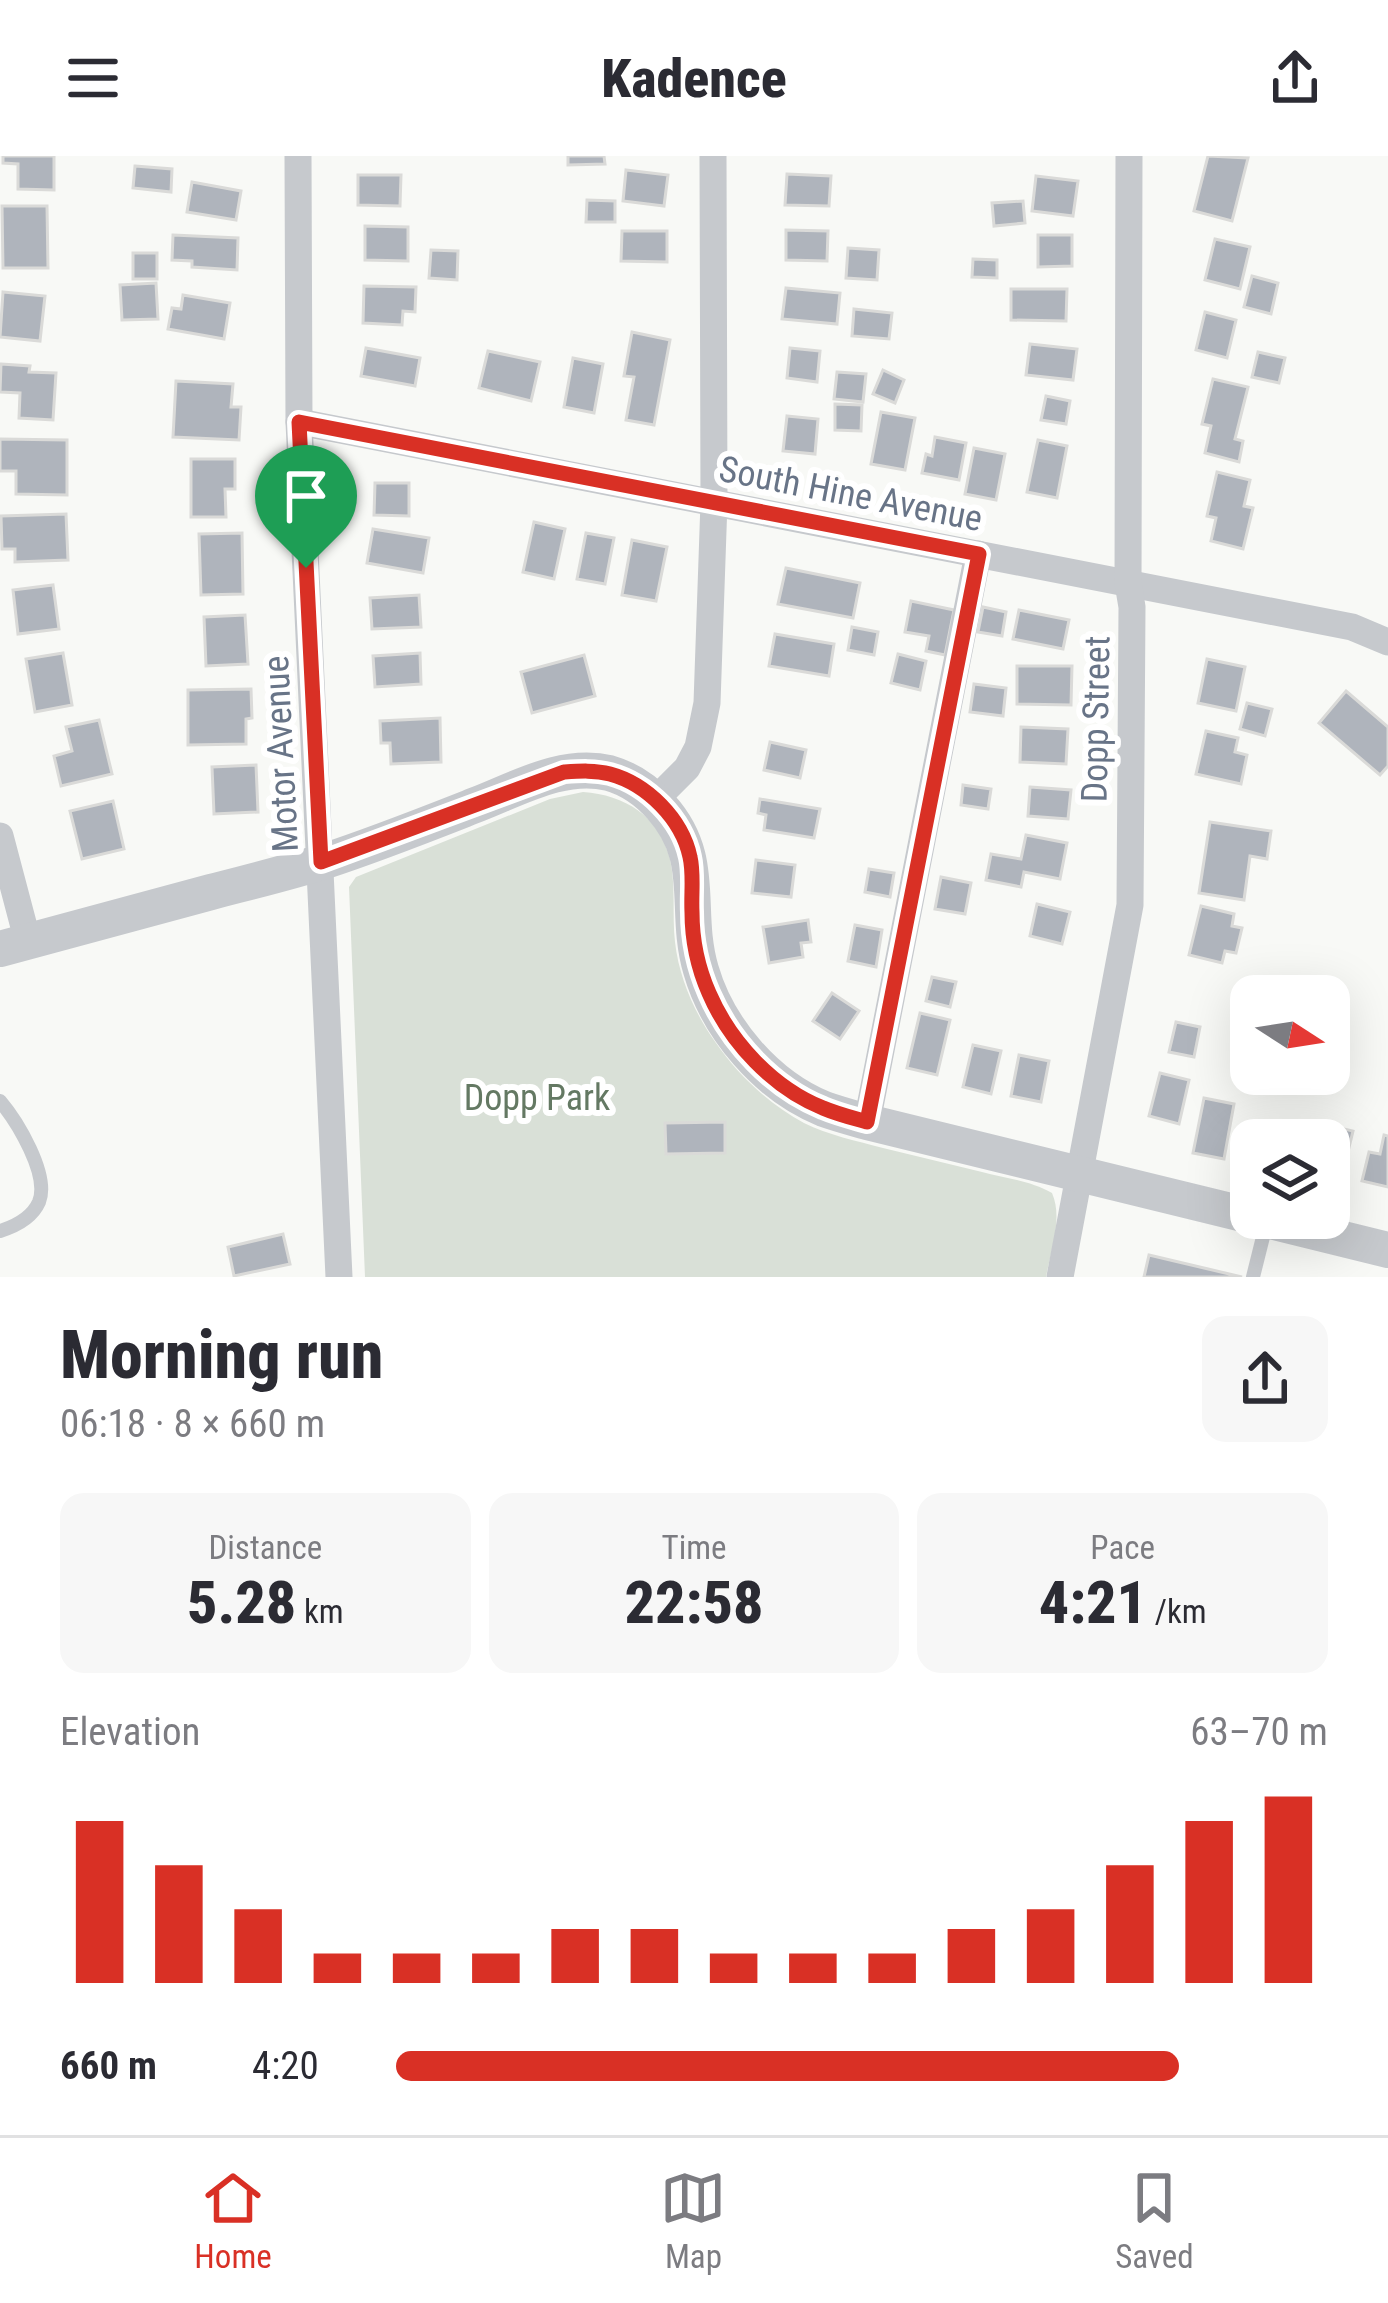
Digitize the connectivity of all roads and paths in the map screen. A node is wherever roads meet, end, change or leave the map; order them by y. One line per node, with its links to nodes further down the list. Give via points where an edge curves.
1 (298, 156): 4 (street, Motor Avenue)
2 (713, 156): 5 (street)
3 (1129, 156): 7 (street, Dopp Street)
4 (299, 422): 5 (street, South Hine Avenue); 11 (street, Motor Avenue)
5 (714, 502): 6 (street, South Hine Avenue); 9 (street, via 704,727 687,768)
6 (979, 554): 7 (street, South Hine Avenue); 14 (street)
7 (1128, 583): 8 (street, South Hine Avenue); 15 (street, Dopp Street, via 1130,905)
8 (1388, 642)
9 (655, 800): 11 (street, via 609,773 564,772); 14 (street, via 690,855 701,971 730,1031 787,1088)
10 (0, 836): 12 (street)
11 (321, 862): 12 (street); 21 (street, Motor Avenue)
12 (14, 945)
13 (0, 1102): 17 (lane, via 18,1124 41,1191 21,1223)
14 (867, 1122): 15 (street)
15 (1080, 1174): 16 (street); 22 (street, Dopp Street)
16 (1230, 1211)
17 (0, 1231)
18 (1257, 1239): 23 (lane)
19 (1344, 1239): 20 (street)
20 (1388, 1250)
21 (338, 1277)
22 (1060, 1277)
23 (1253, 1277)

